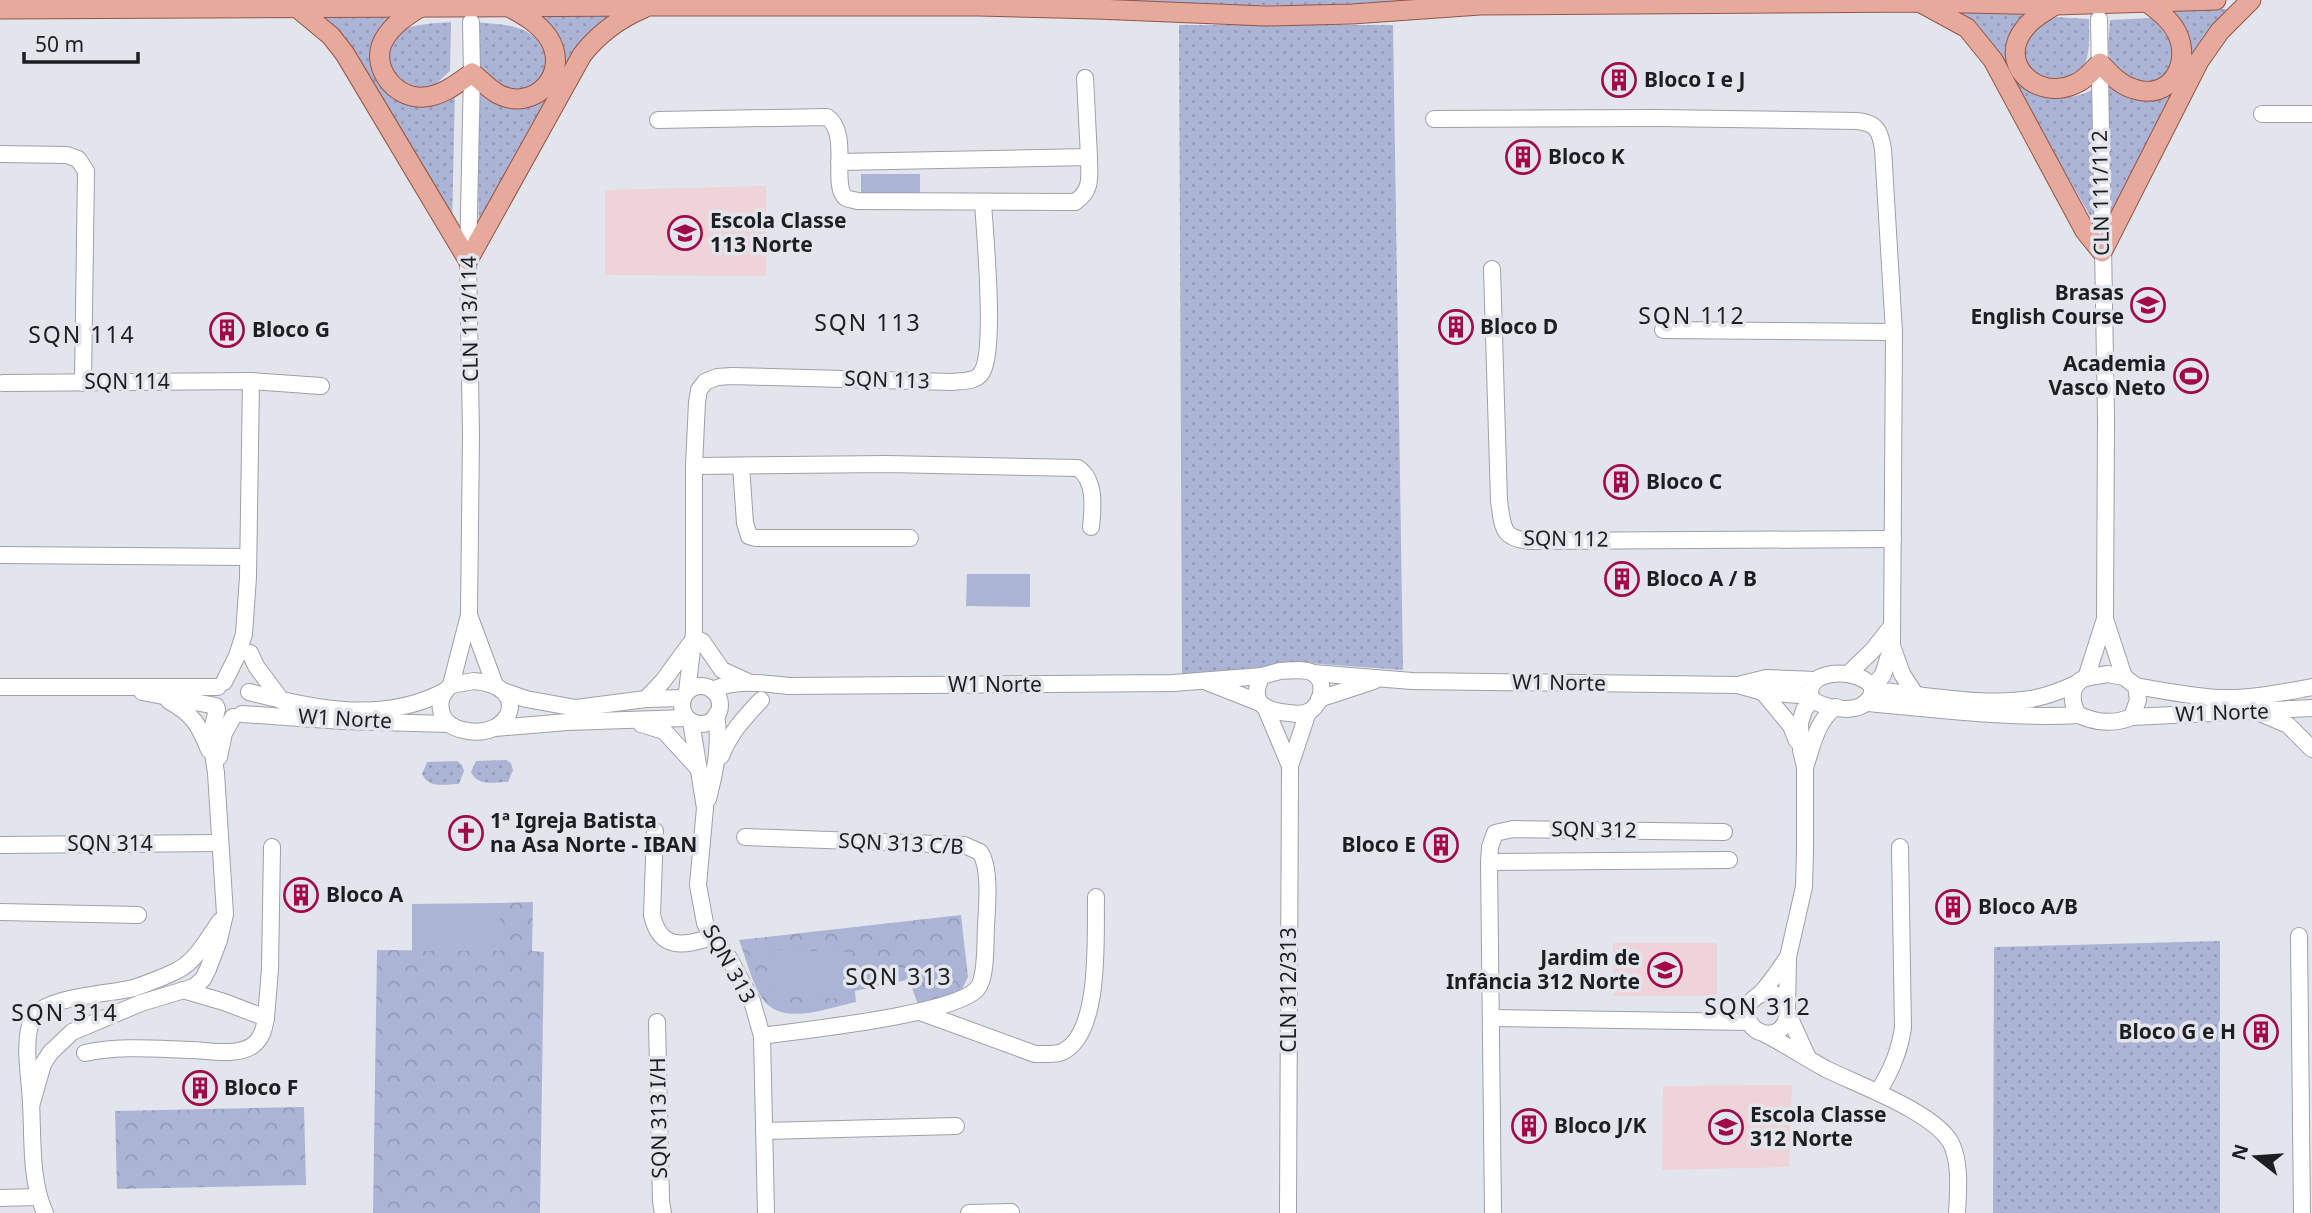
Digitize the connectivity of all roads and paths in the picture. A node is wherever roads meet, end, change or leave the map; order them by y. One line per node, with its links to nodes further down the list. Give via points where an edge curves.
1 (2216, 0): 4 (main road)
2 (2251, 0): 24 (main road, via 2220,31 2200,61)
3 (1921, 2): 5 (main road); 8 (main road, via 1480,5 1266,16 991,7); 24 (main road, via 1967,28 1993,60 2085,231)
4 (2147, 2): 5 (main road); 13 (main road, via 2177,32 2182,63 2175,78 2166,87 2137,91)
5 (2055, 5): 13 (main road, via 2029,23 2017,40 2017,65 2024,76 2035,85 2063,88 2085,78)
6 (295, 6): 7 (main road); 10 (main road); 25 (main road, via 345,54)
7 (422, 6): 9 (main road); 14 (main road, via 391,28 383,40 379,52 386,77 407,96 422,98)
8 (650, 6): 9 (main road); 25 (main road, via 608,27 582,55)
9 (508, 7): 14 (main road, via 529,18 550,39 554,53 550,83 521,98 500,95)
10 (0, 9)
11 (2099, 19): 13 (street, CLN 111/112)
12 (471, 22): 14 (street, CLN 113/114)
13 (2100, 63): 24 (street, CLN 111/112)
14 (472, 74): 25 (street, CLN 113/114)
15 (1085, 78): 21 (street)
16 (2262, 114): 17 (street)
17 (2312, 114)
18 (1434, 119): 28 (street, via 1658,118 1874,125 1883,149)
19 (658, 120): 22 (street, via 827,117 838,131)
20 (0, 154): 31 (street, via 67,155 78,159 86,171)
21 (1089, 157): 22 (street); 23 (street, via 1088,187 1075,202)
22 (839, 162): 23 (street, via 841,188 848,199)
23 (983, 202): 33 (street, SQN 113, via 989,317 980,375 952,382 717,377 699,390)
24 (2102, 252): 41 (street, CLN 111/112)
25 (468, 260): 40 (street, CLN 113/114)
26 (1492, 269): 37 (street, SQN 112, via 1499,501 1504,531 1510,538)
27 (1663, 330): 28 (street)
28 (1894, 332): 37 (street)
29 (251, 382): 31 (street, SQN 114); 32 (street, SQN 114); 39 (street)
30 (3, 383): 31 (street, SQN 114)
31 (83, 383)
32 (321, 386)
33 (694, 466): 34 (street); 44 (street, SQN 113)
34 (741, 466): 35 (street, via 1078,468 1089,480); 36 (street, via 749,536)
35 (1091, 527)
36 (911, 538)
37 (1893, 539): 42 (street)
38 (0, 555): 39 (street)
39 (248, 557): 43 (street)
40 (469, 615): 61 (street, CLN 113/114); 62 (street, CLN 113/114)
41 (2105, 619): 52 (street, CLN 111/112); 53 (street, CLN 111/112)
42 (1891, 627): 45 (street); 48 (street)
43 (243, 634): 46 (street); 55 (street)
44 (696, 638): 54 (street, via 722,670); 64 (street, SQN 113); 69 (street, SQN 113); 71 (street)
45 (1892, 645): 67 (street, via 1883,674); 68 (street, via 1902,674)
46 (250, 653): 63 (street); 73 (street)
47 (1313, 673): 49 (street, via 1280,671); 50 (street, W1 Norte); 72 (street, via 1322,688)
48 (1848, 674): 66 (street, via 1835,674); 67 (street, via 1866,680)
49 (1262, 676): 51 (street, W1 Norte); 75 (street, via 1257,693)
50 (1380, 679): 56 (street, W1 Norte); 72 (street, W1 Norte)
51 (1201, 680): 57 (street, W1 Norte); 75 (street, W1 Norte)
52 (2082, 680): 53 (street, via 2107,674); 68 (street, via 2029,700); 83 (street, via 2073,690 2072,703)
53 (2130, 681): 59 (street, W1 Norte, via 2222,698); 84 (street, via 2138,700)
54 (759, 683): 57 (street, W1 Norte); 64 (street, W1 Norte)
55 (221, 684): 60 (street); 63 (street, via 231,680); 77 (street, via 214,699)
56 (1738, 685): 65 (street, W1 Norte); 66 (street, W1 Norte, via 1757,679)
57 (788, 686): 74 (street, W1 Norte)
58 (0, 687): 60 (street)
59 (2312, 687)
60 (129, 688): 70 (street)
61 (448, 688): 62 (street, via 474,681); 73 (street, W1 Norte, via 425,701 368,711); 87 (street, via 440,710)
62 (501, 688): 71 (street, via 526,699 576,708); 88 (street, via 510,701 509,710)
63 (247, 689): 73 (street, W1 Norte); 82 (street, via 248,708)
64 (710, 689): 69 (street, via 696,686); 81 (street, via 717,696)
65 (1763, 692): 66 (street, W1 Norte); 90 (street, via 1791,726)
66 (1813, 692): 76 (street); 90 (street, via 1801,716)
67 (1870, 693): 68 (street); 76 (street, via 1858,708); 83 (street, via 1982,713)
68 (1916, 694)
69 (685, 695): 71 (street); 85 (street, via 682,705)
70 (161, 697): 77 (street); 91 (street, via 192,717)
71 (646, 699)
72 (1319, 699): 79 (street)
73 (282, 701)
74 (761, 701): 81 (street, W1 Norte); 94 (street)
75 (1262, 706): 79 (street, via 1286,713); 92 (street, CLN 312/313)
76 (1836, 707): 93 (street, via 1819,727)
77 (216, 708): 82 (street, via 224,715); 91 (street)
78 (2312, 708): 80 (street, W1 Norte)
79 (1308, 712): 92 (street, CLN 312/313)
80 (2256, 712): 84 (street, W1 Norte); 89 (street, via 2288,725)
81 (717, 713): 85 (street, via 708,723); 94 (street, SQN 313)
82 (237, 715): 87 (street, W1 Norte); 91 (street, via 224,733)
83 (2079, 715): 84 (street, via 2110,722)
84 (2132, 717)
85 (689, 719): 86 (street); 94 (street, SQN 313)
86 (622, 720): 88 (street); 94 (street, via 664,732)
87 (449, 724): 88 (street, via 466,731)
88 (495, 728)
89 (2312, 749)
90 (1801, 750): 93 (street)
91 (214, 766): 98 (street)
92 (1290, 766): 142 (street, CLN 312/313)
93 (1805, 766): 110 (street, via 1804,887)
94 (707, 771): 109 (street, SQN 313, via 698,885)
95 (654, 831): 109 (street, via 655,927 668,942 678,944)
96 (1724, 832): 103 (street, SQN 312, via 1504,830 1492,839)
97 (745, 837): 119 (street, SQN 313 C/B, via 964,845 980,852 986,866 987,912 982,979 963,999)
98 (220, 843): 99 (street, SQN 314); 106 (street)
99 (0, 845)
100 (272, 847): 120 (street)
101 (1900, 847): 131 (street, via 1903,1028 1894,1066)
102 (1728, 860): 103 (street, SQN 312)
103 (1489, 863): 121 (street, SQN 312)
104 (1096, 897): 119 (street, via 1089,1012 1080,1036 1064,1051 1035,1054)
105 (0, 912): 107 (street)
106 (225, 914): 111 (street); 113 (street)
107 (138, 915)
108 (2299, 936): 145 (street)
109 (712, 937): 126 (street, SQN 313, via 752,1000)
110 (1788, 957): 116 (street); 118 (street)
111 (188, 963): 112 (street); 113 (street)
112 (168, 974): 114 (street); 115 (street)
113 (203, 979): 114 (street); 117 (street)
114 (184, 991): 115 (street); 117 (street)
115 (138, 995): 127 (street, via 47,1006 34,1017); 128 (street, via 72,1032)
116 (1756, 998): 118 (street, via 1774,993); 122 (street); 124 (street, via 1748,1009)
117 (224, 1002): 120 (street)
118 (1788, 1011): 125 (street, via 1778,1031); 130 (street)
119 (920, 1012): 126 (street)
120 (266, 1018): 129 (street, via 259,1040 241,1050)
121 (1491, 1018): 122 (street); 143 (street, SQN 312)
122 (1702, 1020): 124 (street)
123 (657, 1022): 139 (street, SQN 313 I/H)
124 (1749, 1022): 125 (street)
125 (1765, 1034): 130 (street)
126 (762, 1036): 134 (street, SQN 313)
127 (29, 1043): 128 (street); 132 (street)
128 (50, 1053): 132 (street)
129 (85, 1053)
130 (1808, 1058): 131 (street)
131 (1878, 1093): 144 (street, via 1925,1118 1949,1141 1956,1159)
132 (32, 1106): 135 (street)
133 (956, 1126): 134 (street)
134 (764, 1130): 140 (street, SQN 313)
135 (38, 1197): 136 (street); 138 (street)
136 (0, 1198)
137 (1011, 1212): 141 (street)
138 (45, 1213)
139 (663, 1213)
140 (766, 1213)
141 (969, 1213)
142 (1288, 1213)
143 (1493, 1213)
144 (1957, 1213)
145 (2302, 1213)

